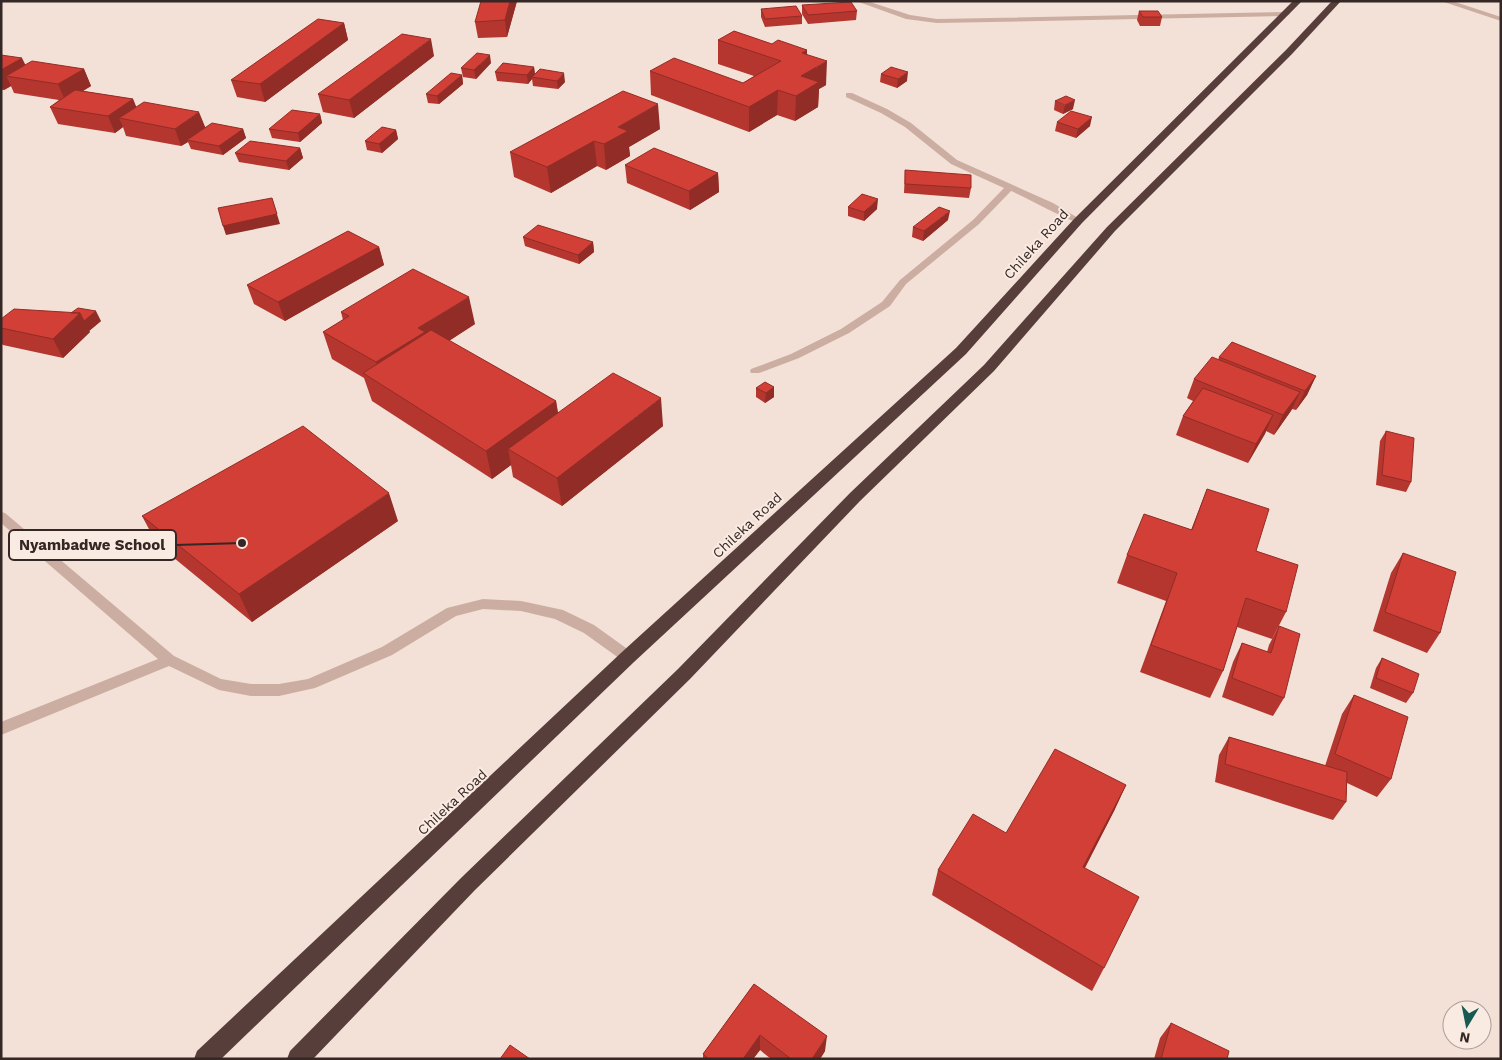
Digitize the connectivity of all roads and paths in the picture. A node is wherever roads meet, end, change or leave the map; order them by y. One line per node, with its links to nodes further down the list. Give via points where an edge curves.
1 (859, 1): 5 (street, via 909,17 937,21)
2 (1298, 1): 5 (highway, Chileka Road)
3 (1337, 1): 16 (highway, via 1111,228 989,368 855,497 684,674 468,884)
4 (1444, 1): 6 (street)
5 (1286, 14): 9 (highway, Chileka Road)
6 (1501, 18)
7 (849, 95): 8 (street, via 908,125 954,162)
8 (1009, 188): 9 (street); 10 (street, via 976,222 903,282 886,304 845,331 795,356)
9 (1078, 221): 12 (highway, Chileka Road, via 961,350)
10 (755, 371)
11 (1, 516): 13 (street)
12 (628, 658): 13 (street, via 589,629 558,614 521,606 482,604 452,612 387,651 310,684 279,690 251,690 219,684); 15 (highway, Chileka Road)
13 (169, 660): 14 (street)
14 (1, 729)
15 (205, 1059)
16 (298, 1059)

